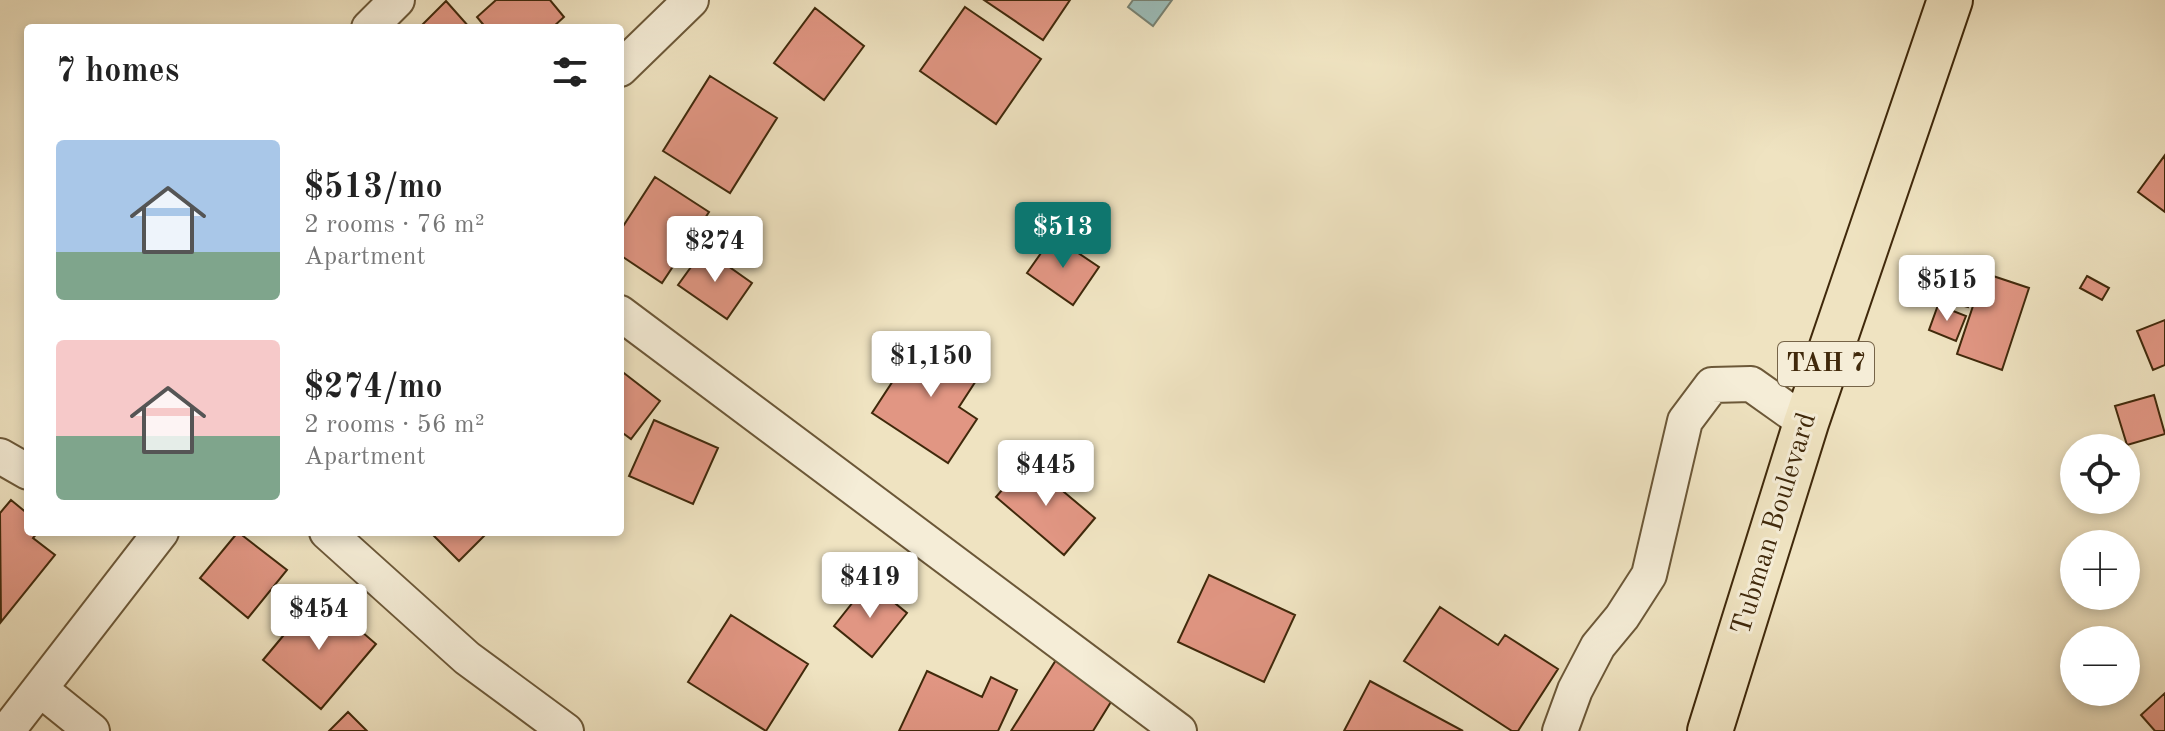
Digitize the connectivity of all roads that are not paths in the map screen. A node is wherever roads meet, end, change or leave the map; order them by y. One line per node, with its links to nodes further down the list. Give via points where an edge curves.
1 (397, 0): 4 (street)
2 (691, 0): 5 (street)
3 (1950, 0): 7 (highway, Tubman Boulevard / TAH 7)
4 (373, 24)
5 (624, 65)
6 (624, 316): 16 (street)
7 (1806, 423): 17 (street, via 1751,384 1712,385 1685,421 1649,575 1598,646); 18 (highway, Tubman Boulevard / TAH 7)
8 (0, 456): 9 (street)
9 (24, 470)
10 (158, 536): 12 (street)
11 (331, 536): 15 (street, via 467,658)
12 (40, 689): 13 (street); 14 (street)
13 (7, 731)
14 (92, 731)
15 (566, 731)
16 (1179, 731)
17 (1560, 731)
18 (1710, 731)

